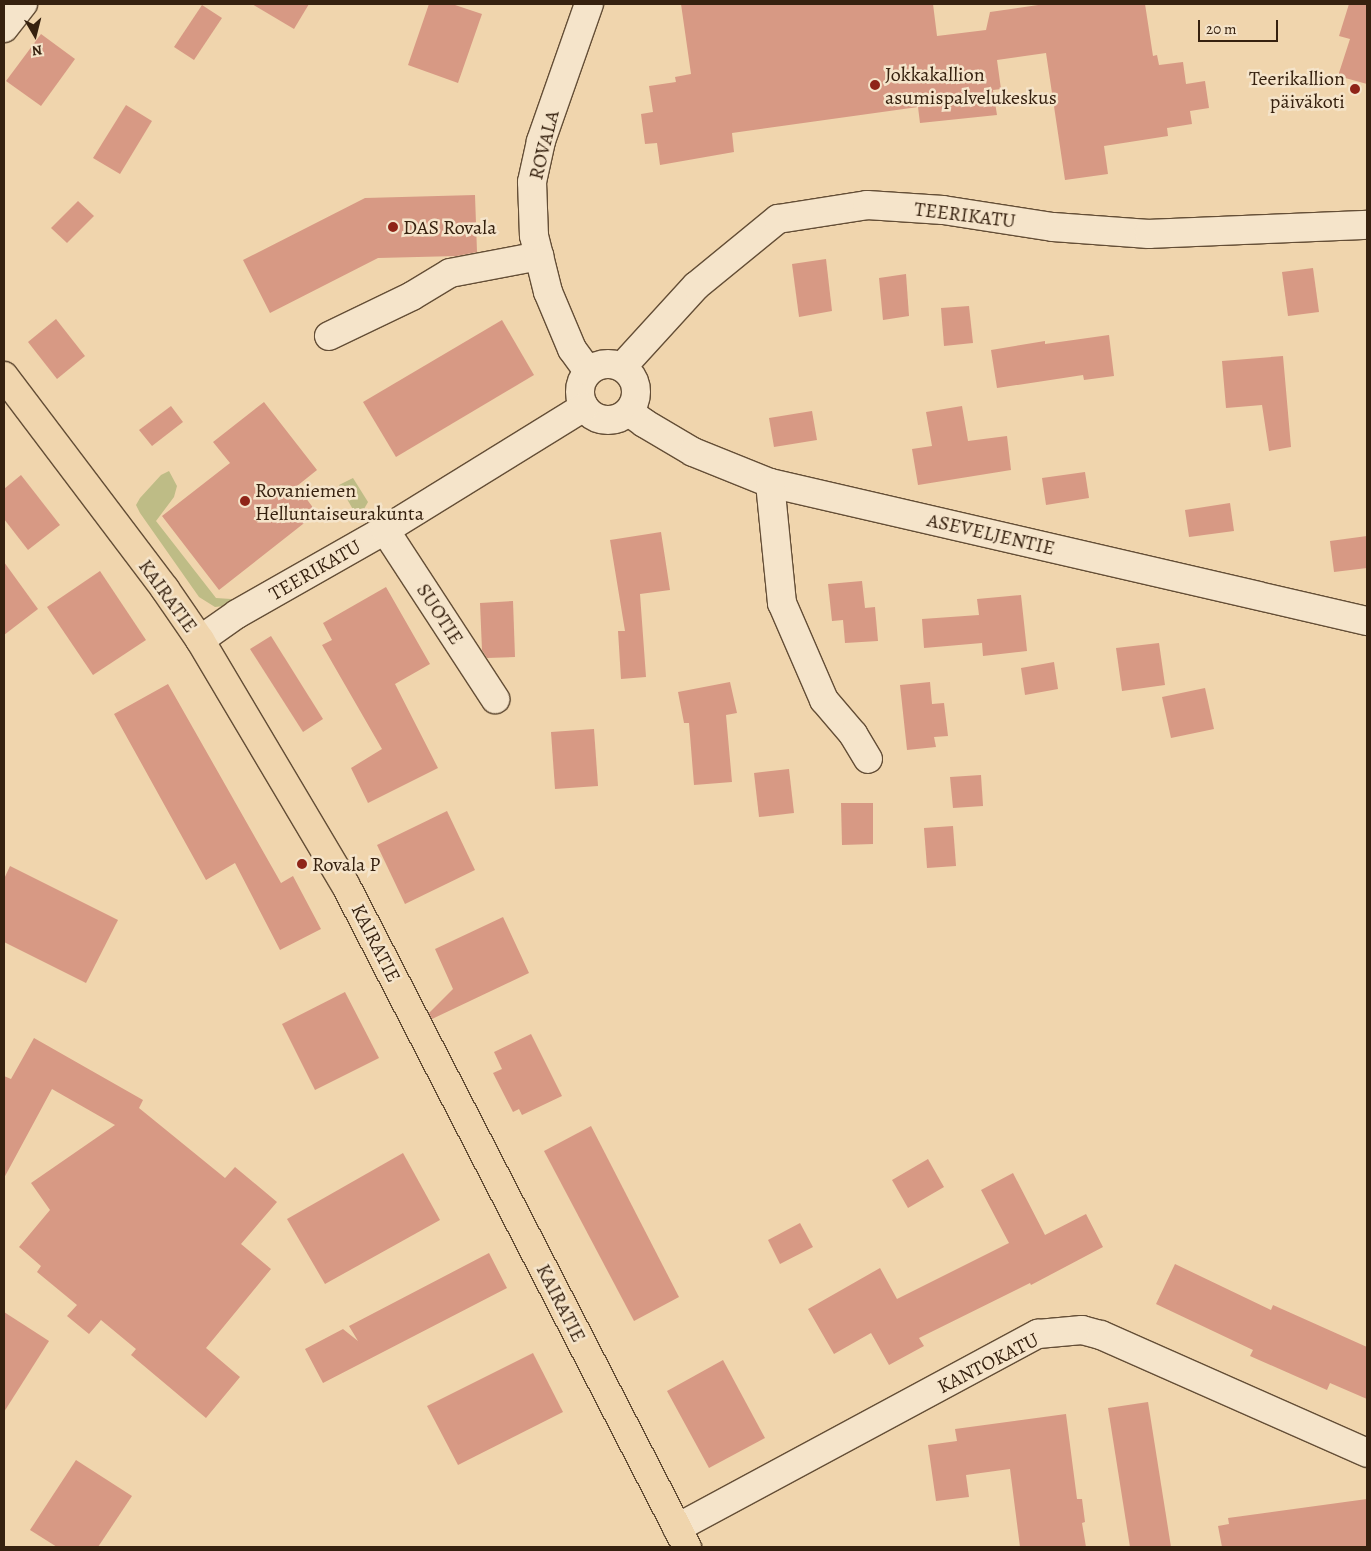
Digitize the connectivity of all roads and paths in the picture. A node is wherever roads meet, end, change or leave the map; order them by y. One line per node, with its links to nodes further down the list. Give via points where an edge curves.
1 (23, 4): 3 (street)
2 (590, 4): 5 (street, ROVALA, via 540,141 532,182)
3 (4, 28)
4 (1367, 224): 7 (street, TEERIKATU, via 1149,234 1053,227 942,210 867,205 778,219 696,286)
5 (538, 256): 6 (street, via 450,273 412,296); 8 (street, ROVALA, via 548,292 572,349)
6 (329, 336)
7 (622, 367): 8 (street, via 604,364); 11 (street, via 629,372 637,387 637,396)
8 (588, 371): 10 (street, via 580,385)
9 (4, 376): 15 (main road, KAIRATIE)
10 (584, 407): 11 (street, via 590,414 606,420); 13 (street, TEERIKATU)
11 (629, 412): 12 (street, ASEVELJENTIE, via 693,452)
12 (770, 483): 14 (street, ASEVELJENTIE); 17 (street, via 782,603 824,700 853,734)
13 (385, 530): 15 (street, TEERIKATU, via 237,614); 16 (street, SUOTIE)
14 (1367, 621)
15 (200, 640): 19 (main road, KAIRATIE, via 345,884)
16 (495, 698)
17 (868, 759)
18 (1367, 1453): 19 (street, KANTOKATU, via 1101,1335 1082,1330 1038,1334)
19 (682, 1538)

